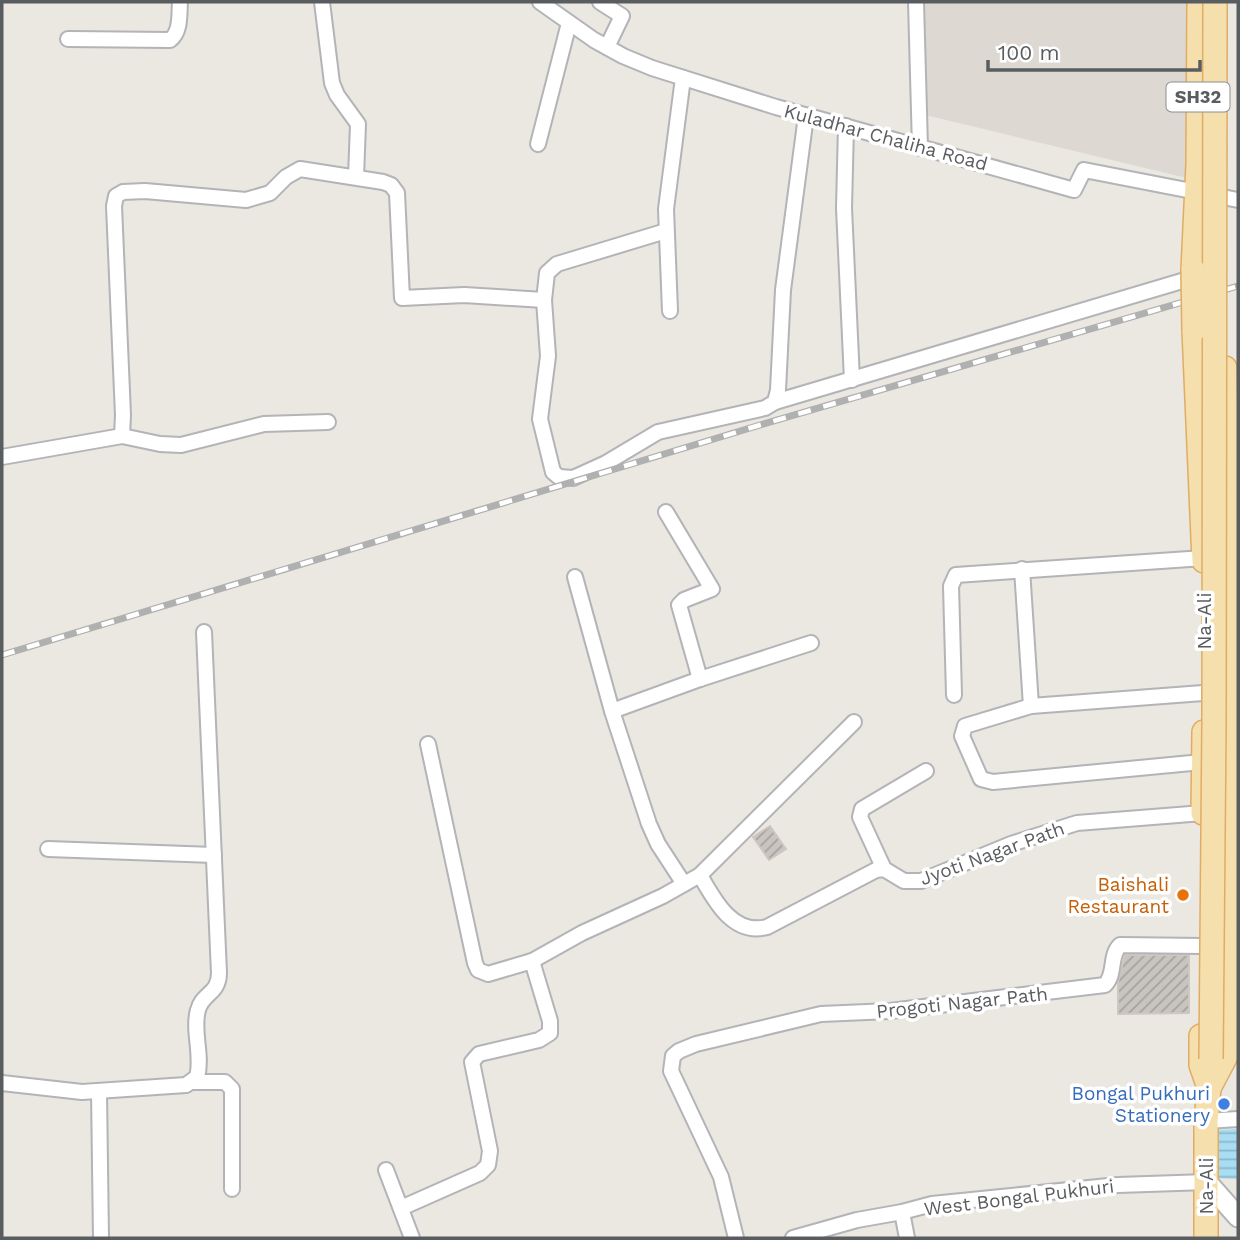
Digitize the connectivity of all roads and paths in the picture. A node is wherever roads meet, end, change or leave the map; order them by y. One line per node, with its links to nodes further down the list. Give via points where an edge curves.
1 (180, 2): 10 (street, via 178,29 170,40)
2 (322, 2): 17 (street, via 332,83 358,124)
3 (540, 2): 9 (street, Kuladhar Chaliha Road)
4 (600, 2): 11 (street, via 622,16)
5 (916, 2): 16 (street)
6 (1199, 2): 18 (main road, Na-Ali / SH32)
7 (1216, 2): 56 (main road, bridge)
8 (1224, 2): 19 (main road)
9 (569, 23): 11 (street, Kuladhar Chaliha Road); 15 (street)
10 (68, 39)
11 (607, 47): 12 (street, Kuladhar Chaliha Road)
12 (683, 78): 13 (street, Kuladhar Chaliha Road); 20 (street)
13 (806, 116): 14 (street, Kuladhar Chaliha Road); 25 (street, via 783,290)
14 (846, 127): 16 (street, Kuladhar Chaliha Road); 24 (street, via 844,208)
15 (538, 144)
16 (920, 148): 18 (street, Kuladhar Chaliha Road, via 1074,190 1084,170)
17 (356, 177): 22 (street, via 391,185 397,193 402,298 464,295); 27 (street, via 300,169 270,193 246,200 145,191 116,196)
18 (1196, 192): 19 (street, Kuladhar Chaliha Road); 21 (main road, Na-Ali / SH32)
19 (1232, 198): 30 (main road, via 1224,269)
20 (666, 231): 22 (street, via 557,264 547,273); 23 (street)
21 (1193, 274): 24 (street); 31 (main road, Na-Ali / SH32, bridge)
22 (544, 300): 25 (street, via 548,356 540,419 553,472 559,477 573,478 658,432)
23 (670, 311)
24 (852, 380): 25 (street)
25 (775, 402)
26 (328, 422): 27 (street, via 264,424 181,445)
27 (122, 436): 28 (street)
28 (2, 457)
29 (666, 512): 36 (street, via 712,589 679,605)
30 (1233, 535): 50 (main road)
31 (1204, 558): 32 (street); 37 (main road, Na-Ali / SH32)
32 (1022, 569): 38 (street, via 962,573 952,579); 39 (street)
33 (575, 577): 40 (street)
34 (204, 632): 47 (street)
35 (811, 643): 36 (street)
36 (700, 679): 40 (street)
37 (1203, 693): 39 (street); 43 (main road, Na-Ali / SH32)
38 (954, 695)
39 (1031, 706): 43 (street, via 965,726 962,736 981,779 993,782)
40 (612, 711): 51 (street, via 649,824)
41 (854, 722): 49 (street)
42 (428, 744): 53 (street, via 478,970 488,974)
43 (1202, 762): 45 (main road, Na-Ali / SH32)
44 (926, 771): 48 (street, via 862,809 860,817)
45 (1203, 813): 48 (street, Jyoti Nagar Path, via 1077,823 921,881 904,881); 52 (main road, Na-Ali / SH32)
46 (48, 849): 47 (street)
47 (214, 855): 54 (street, via 219,980 198,1008 199,1071)
48 (884, 869): 49 (street, via 758,930 746,929 725,912)
49 (700, 875): 51 (street)
50 (1235, 883): 56 (main road, via 1228,1045)
51 (684, 884): 53 (street)
52 (1202, 946): 56 (main road, Na-Ali / SH32, via 1201,1065); 68 (street, Progoti Nagar Path, via 1120,945 1105,985 890,1011 806,1016 680,1051 673,1056 671,1071 721,1177)
53 (532, 961): 63 (street, via 550,1033 539,1040 478,1054 472,1062 490,1151 488,1165 480,1173)
54 (193, 1082): 57 (street); 62 (street, via 225,1082 232,1089)
55 (2, 1083): 57 (street)
56 (1209, 1088): 59 (main road, Na-Ali / SH32)
57 (99, 1092): 66 (street)
58 (1238, 1119): 59 (street)
59 (1206, 1121): 61 (main road, Na-Ali / SH32)
60 (386, 1170): 63 (street)
61 (1207, 1182): 64 (street, West Bongal Pukhuri, via 1118,1185 932,1204); 65 (street); 71 (main road, Na-Ali / SH32)
62 (232, 1189)
63 (401, 1208): 67 (street)
64 (902, 1212): 69 (street, West Bongal Pukhuri); 70 (street)
65 (1238, 1217)
66 (101, 1238)
67 (412, 1238)
68 (736, 1238)
69 (793, 1238)
70 (907, 1238)
71 (1206, 1238)

